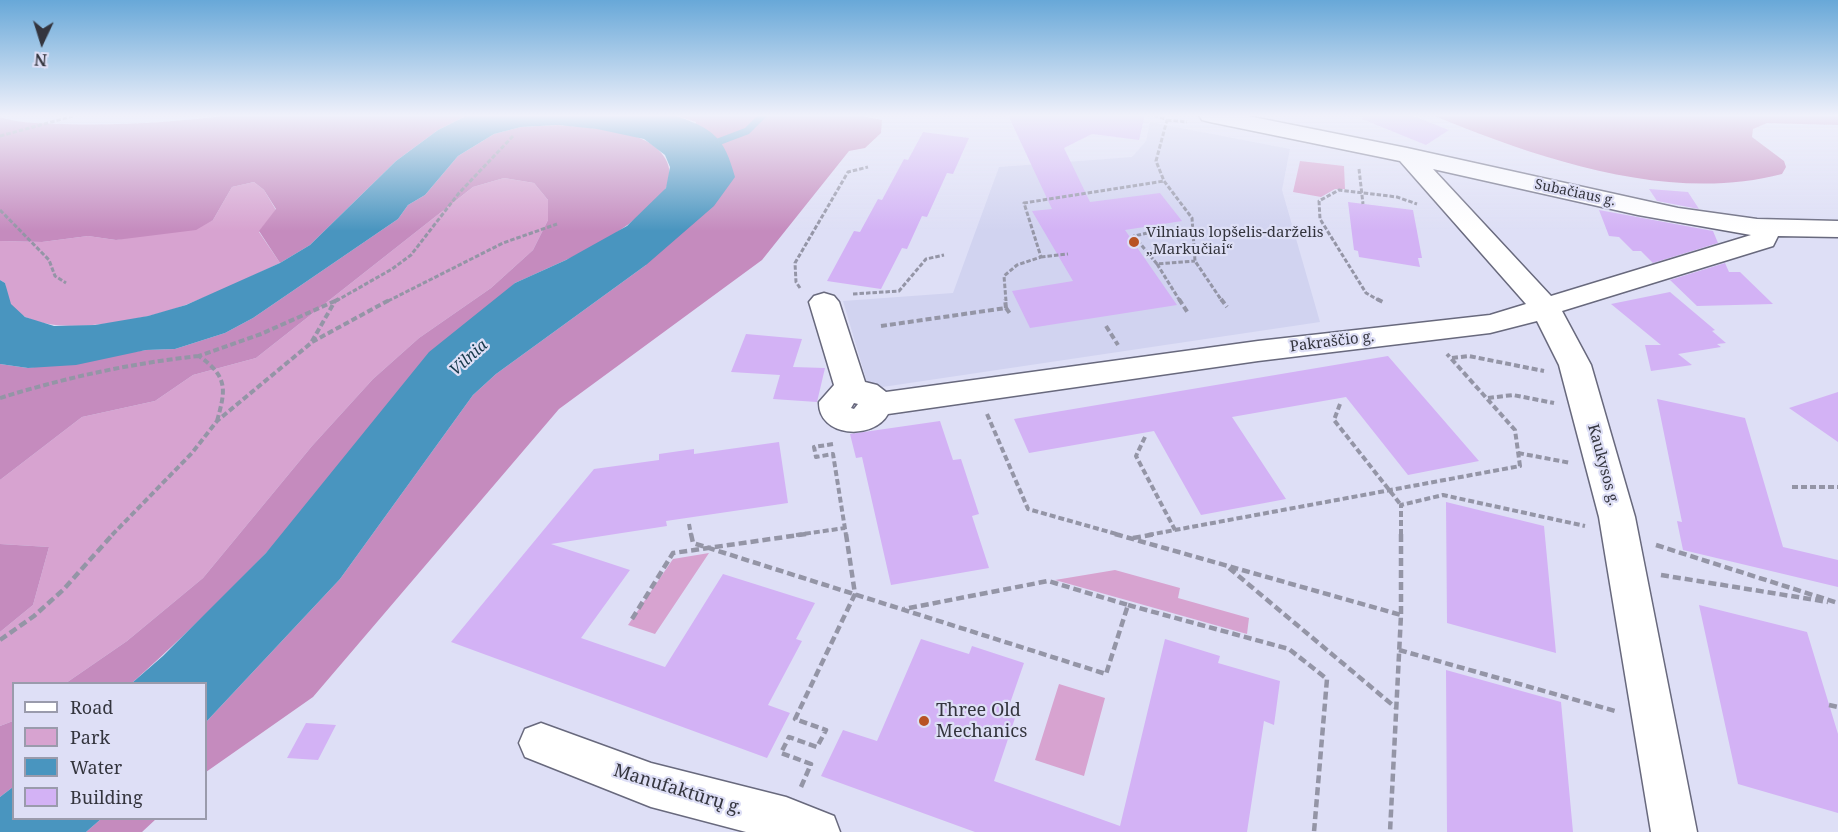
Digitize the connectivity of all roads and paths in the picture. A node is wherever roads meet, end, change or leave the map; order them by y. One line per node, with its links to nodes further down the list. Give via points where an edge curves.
1 (495, 154): 22 (path, via 411,255)
2 (1158, 154): 7 (path, via 1156,161)
3 (1357, 154): 8 (path)
4 (1402, 154): 5 (street, Subačiaus g.)
5 (1407, 155): 10 (street, Kaukysos g.); 13 (street, Subačiaus g., via 1674,214)
6 (868, 167): 23 (path, via 848,172 795,263 796,282 804,292)
7 (1164, 181): 15 (path, via 1192,218); 18 (path, via 1024,203)
8 (1362, 193): 9 (path); 10 (path, via 1425,206); 24 (path, via 1339,190 1319,201 1320,219 1366,293)
9 (1363, 204)
10 (1453, 204): 25 (street, Kaukysos g.)
11 (0, 210): 21 (path)
12 (557, 224): 32 (path, via 509,239)
13 (1760, 226): 14 (street, Subačiaus g.); 25 (street, Pakraščio g., via 1763,240)
14 (1838, 229)
15 (1193, 233): 19 (path); 20 (path, via 1152,232 1134,236)
16 (1068, 254): 18 (path)
17 (944, 255): 23 (path, via 926,259 899,291 834,295)
18 (1041, 257): 26 (path, via 1004,276)
19 (1195, 261): 20 (path); 27 (path)
20 (1156, 264): 28 (path)
21 (66, 283)
22 (335, 301): 32 (path); 33 (path)
23 (824, 302): 40 (street)
24 (1383, 302)
25 (1545, 307): 31 (street, Pakraščio g., via 1490,324); 36 (street, Kaukysos g.)
26 (1006, 308): 29 (path); 30 (path)
27 (1227, 308)
28 (1188, 313)
29 (1011, 315)
30 (881, 326)
31 (1426, 331): 34 (path); 35 (street, Pakraščio g.)
32 (311, 343): 41 (path)
33 (199, 357): 37 (path, via 162,360 41,384); 41 (path, via 218,369 225,392)
34 (1451, 358): 36 (path, via 1469,356); 38 (path)
35 (977, 391): 40 (street, Pakraščio g.); 53 (path, via 1028,509)
36 (1584, 394): 38 (path); 44 (street, Kaukysos g.)
37 (0, 398)
38 (1487, 398): 43 (path, via 1515,430)
39 (1340, 404): 47 (path, via 1334,420)
40 (858, 406): 50 (path, via 838,431 837,443 814,447 816,457 833,454)
41 (218, 421): 63 (path, via 63,590)
42 (1145, 437): 51 (path, via 1136,456)
43 (1518, 453): 44 (path); 47 (path, via 1520,465)
44 (1605, 470): 52 (street, Kaukysos g.)
45 (1792, 487): 46 (path)
46 (1838, 487)
47 (1388, 490): 48 (path); 51 (path)
48 (1401, 505): 52 (path, via 1443,495); 61 (path)
49 (689, 524): 54 (path, via 693,543)
50 (845, 528): 54 (path); 57 (path)
51 (1175, 530): 53 (path)
52 (1621, 534): 56 (street, Kaukysos g.); 58 (path)
53 (1132, 539): 55 (path)
54 (710, 549): 57 (path); 62 (path, via 673,554)
55 (1227, 566): 61 (path); 67 (path)
56 (1628, 570): 58 (path); 68 (street, Kaukysos g.)
57 (855, 594): 60 (path); 70 (path, via 795,718 826,730 817,747 789,737 781,753 811,764)
58 (1838, 604)
59 (1128, 605): 60 (path, via 1048,581); 60 (path, via 1106,674); 71 (path, via 1289,649 1328,679)
60 (904, 609)
61 (1401, 615): 64 (path)
62 (632, 619)
63 (0, 640)
64 (1399, 650): 67 (path); 68 (path)
65 (1829, 705): 66 (path)
66 (1838, 707)
67 (1396, 708): 72 (path)
68 (1654, 722): 73 (street, Kaukysos g.)
69 (542, 743): 70 (street, Manufaktūrų g., via 651,785)
70 (801, 826)
71 (1314, 832)
72 (1390, 832)
73 (1674, 832)

